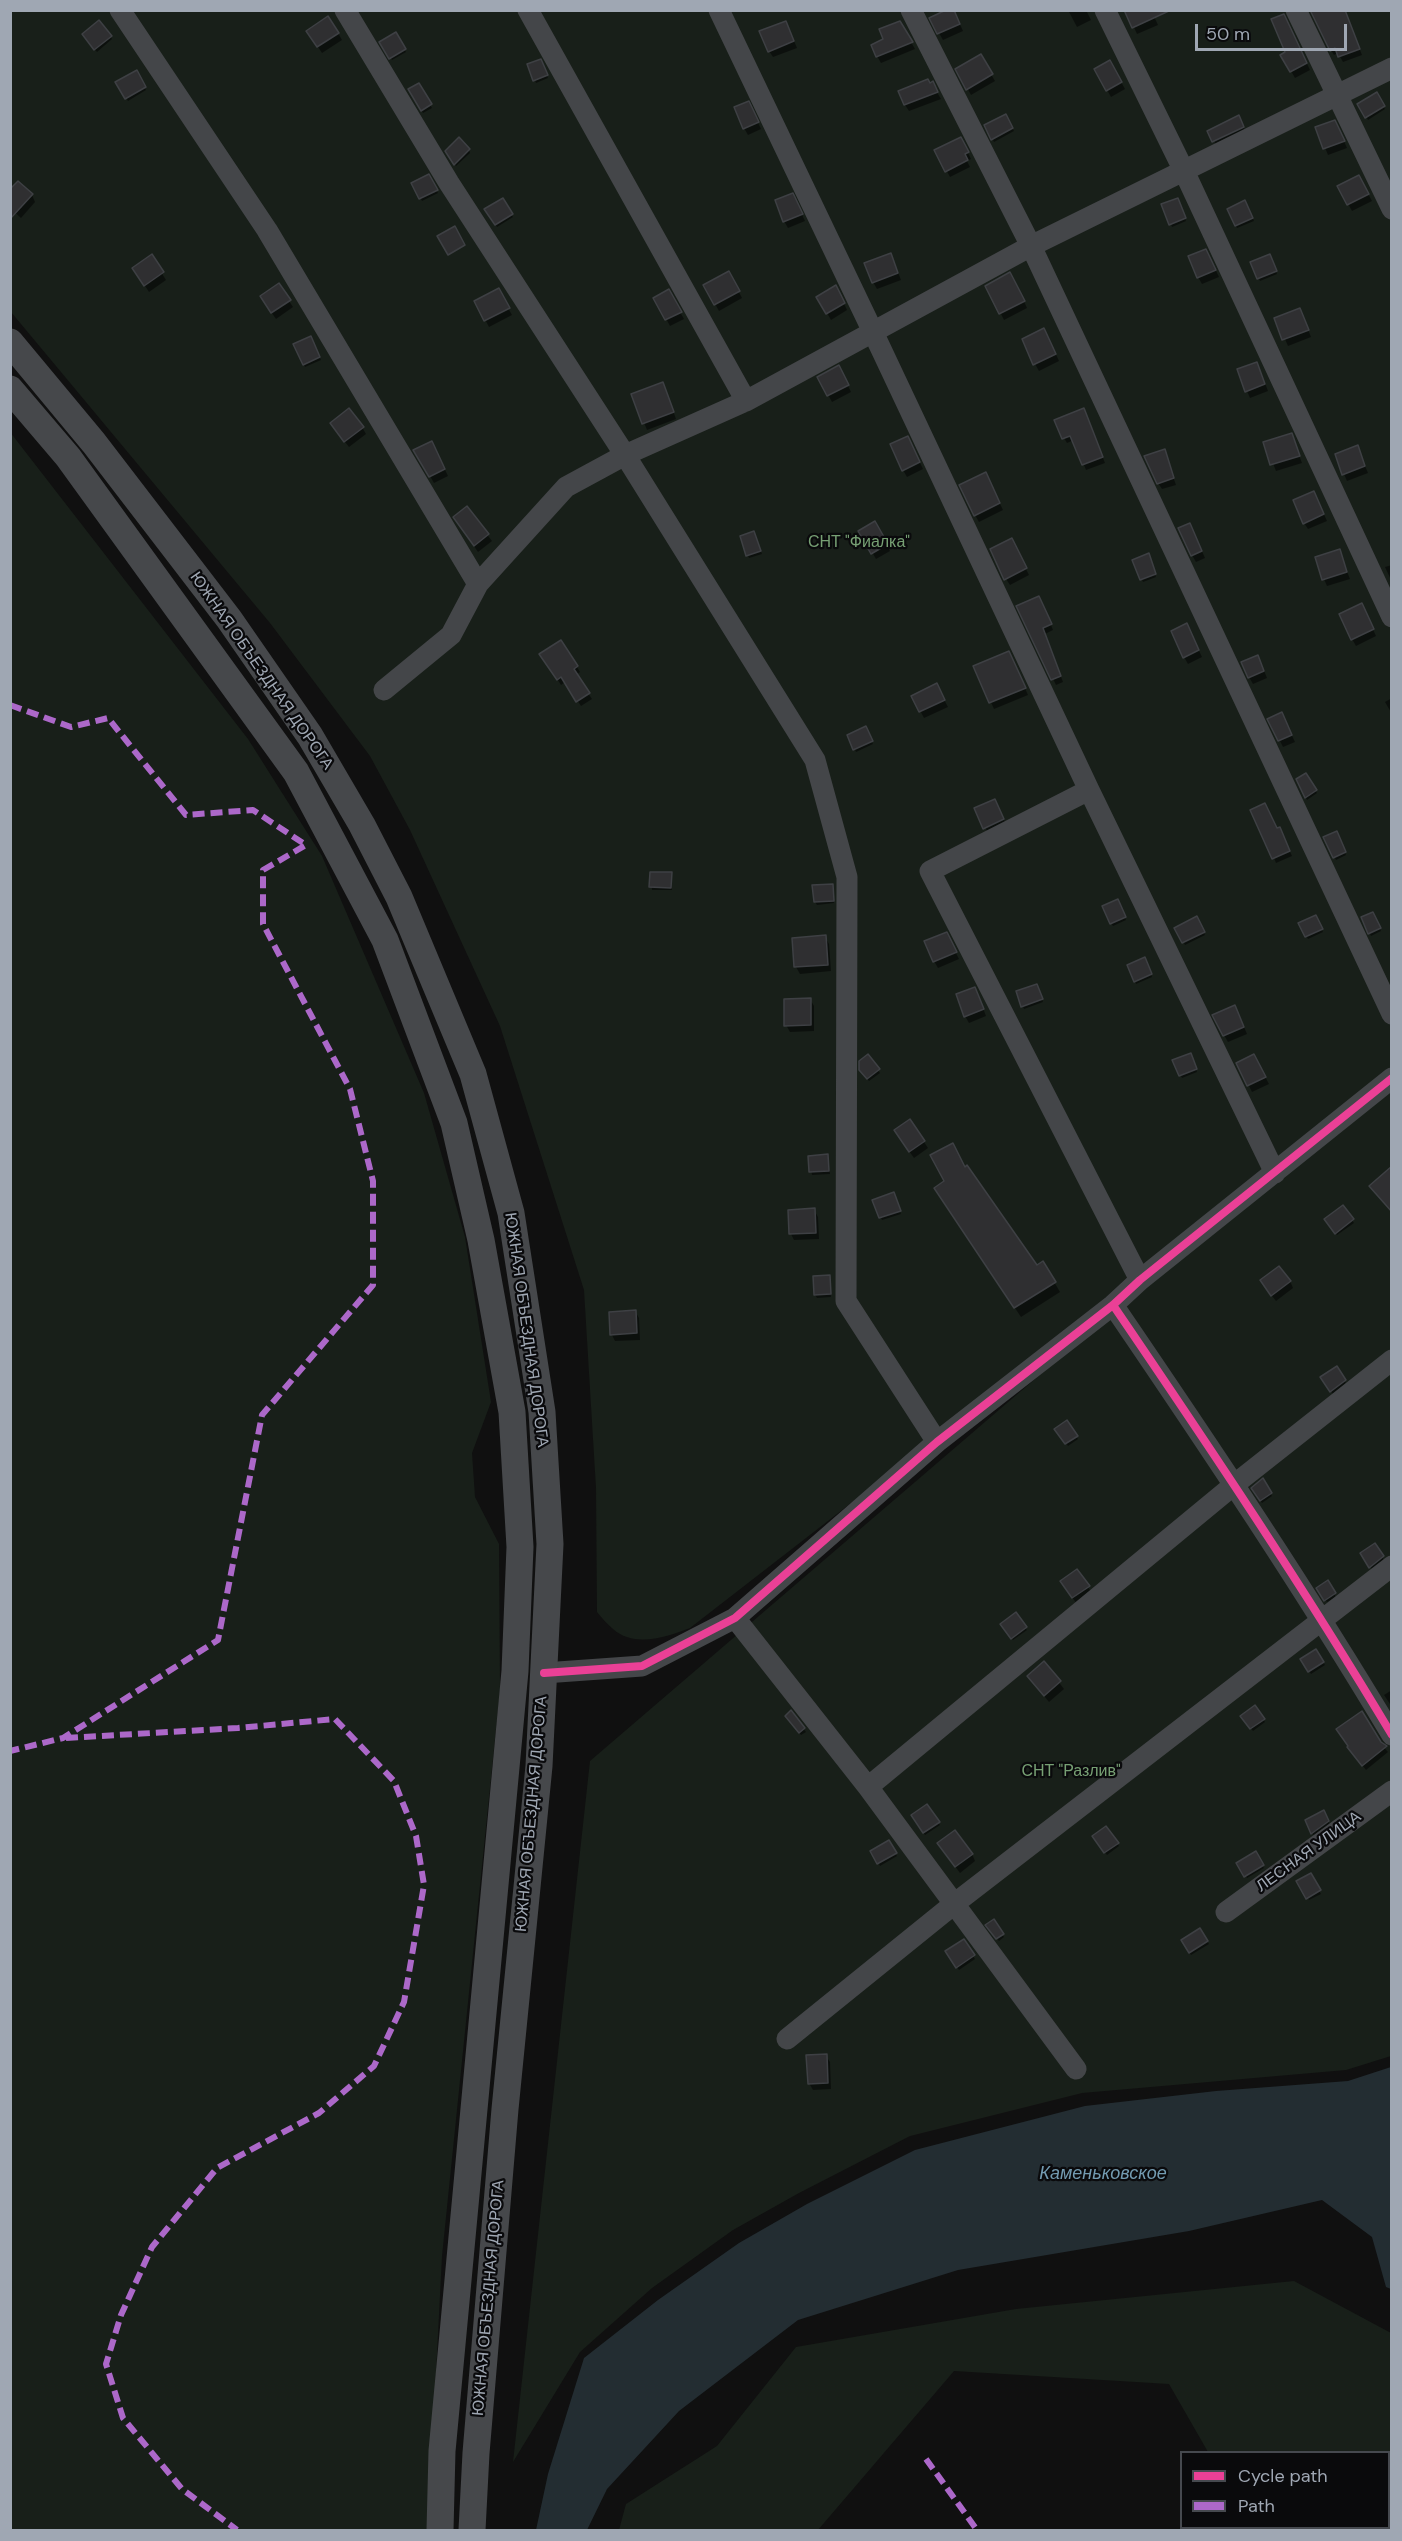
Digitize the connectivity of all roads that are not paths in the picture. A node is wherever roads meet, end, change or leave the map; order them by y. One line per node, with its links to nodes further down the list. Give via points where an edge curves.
1 (120, 10): 18 (street, via 267,230)
2 (345, 10): 17 (street, via 449,183)
3 (528, 10): 16 (street)
4 (719, 10): 13 (street)
5 (911, 10): 12 (street)
6 (1105, 10): 10 (street)
7 (1296, 10): 9 (street)
8 (1392, 68): 9 (street)
9 (1335, 94): 10 (street); 11 (street)
10 (1184, 171): 12 (street); 19 (street)
11 (1392, 209)
12 (1030, 246): 13 (street); 22 (street)
13 (873, 332): 16 (street); 21 (street)
14 (10, 342): 34 (main road, ЮЖНАЯ ОБЪЕЗДНАЯ ДОРОГА, via 229,619 310,736 399,897 440,992 473,1074 512,1225 542,1412 550,1544)
15 (10, 390): 33 (main road, ЮЖНАЯ ОБЪЕЗДНАЯ ДОРОГА, via 68,457 296,772 385,940 454,1122 481,1240 512,1412 520,1547)
16 (746, 401): 17 (street)
17 (624, 455): 18 (street, via 566,486); 28 (street, via 815,760 847,877 846,1300)
18 (478, 584): 20 (street, via 451,635)
19 (1392, 617)
20 (384, 690)
21 (1089, 790): 24 (street); 25 (street, via 930,871)
22 (1392, 1014)
23 (1392, 1078): 24 (street)
24 (1275, 1173): 25 (street)
25 (1140, 1280): 26 (street)
26 (1113, 1305): 28 (street); 29 (street)
27 (1392, 1360): 29 (street)
28 (937, 1442): 31 (street)
29 (1235, 1484): 32 (street); 38 (street)
30 (1392, 1566): 32 (street)
31 (735, 1618): 36 (street, via 642,1666); 38 (street)
32 (1323, 1620): 37 (street); 40 (street)
33 (516, 1641): 34 (main road); 35 (main road, ЮЖНАЯ ОБЪЕЗДНАЯ ДОРОГА)
34 (546, 1643): 36 (main road, ЮЖНАЯ ОБЪЕЗДНАЯ ДОРОГА)
35 (515, 1671): 36 (main road); 44 (main road, ЮЖНАЯ ОБЪЕЗДНАЯ ДОРОГА, via 442,2451)
36 (544, 1673): 45 (main road, ЮЖНАЯ ОБЪЕЗДНАЯ ДОРОГА)
37 (1392, 1735)
38 (868, 1787): 40 (street)
39 (1392, 1791): 41 (street, ЛЕСНАЯ УЛИЦА)
40 (954, 1904): 42 (street); 43 (street)
41 (1226, 1912)
42 (787, 2039)
43 (1076, 2069)
44 (440, 2530)
45 (472, 2530)

